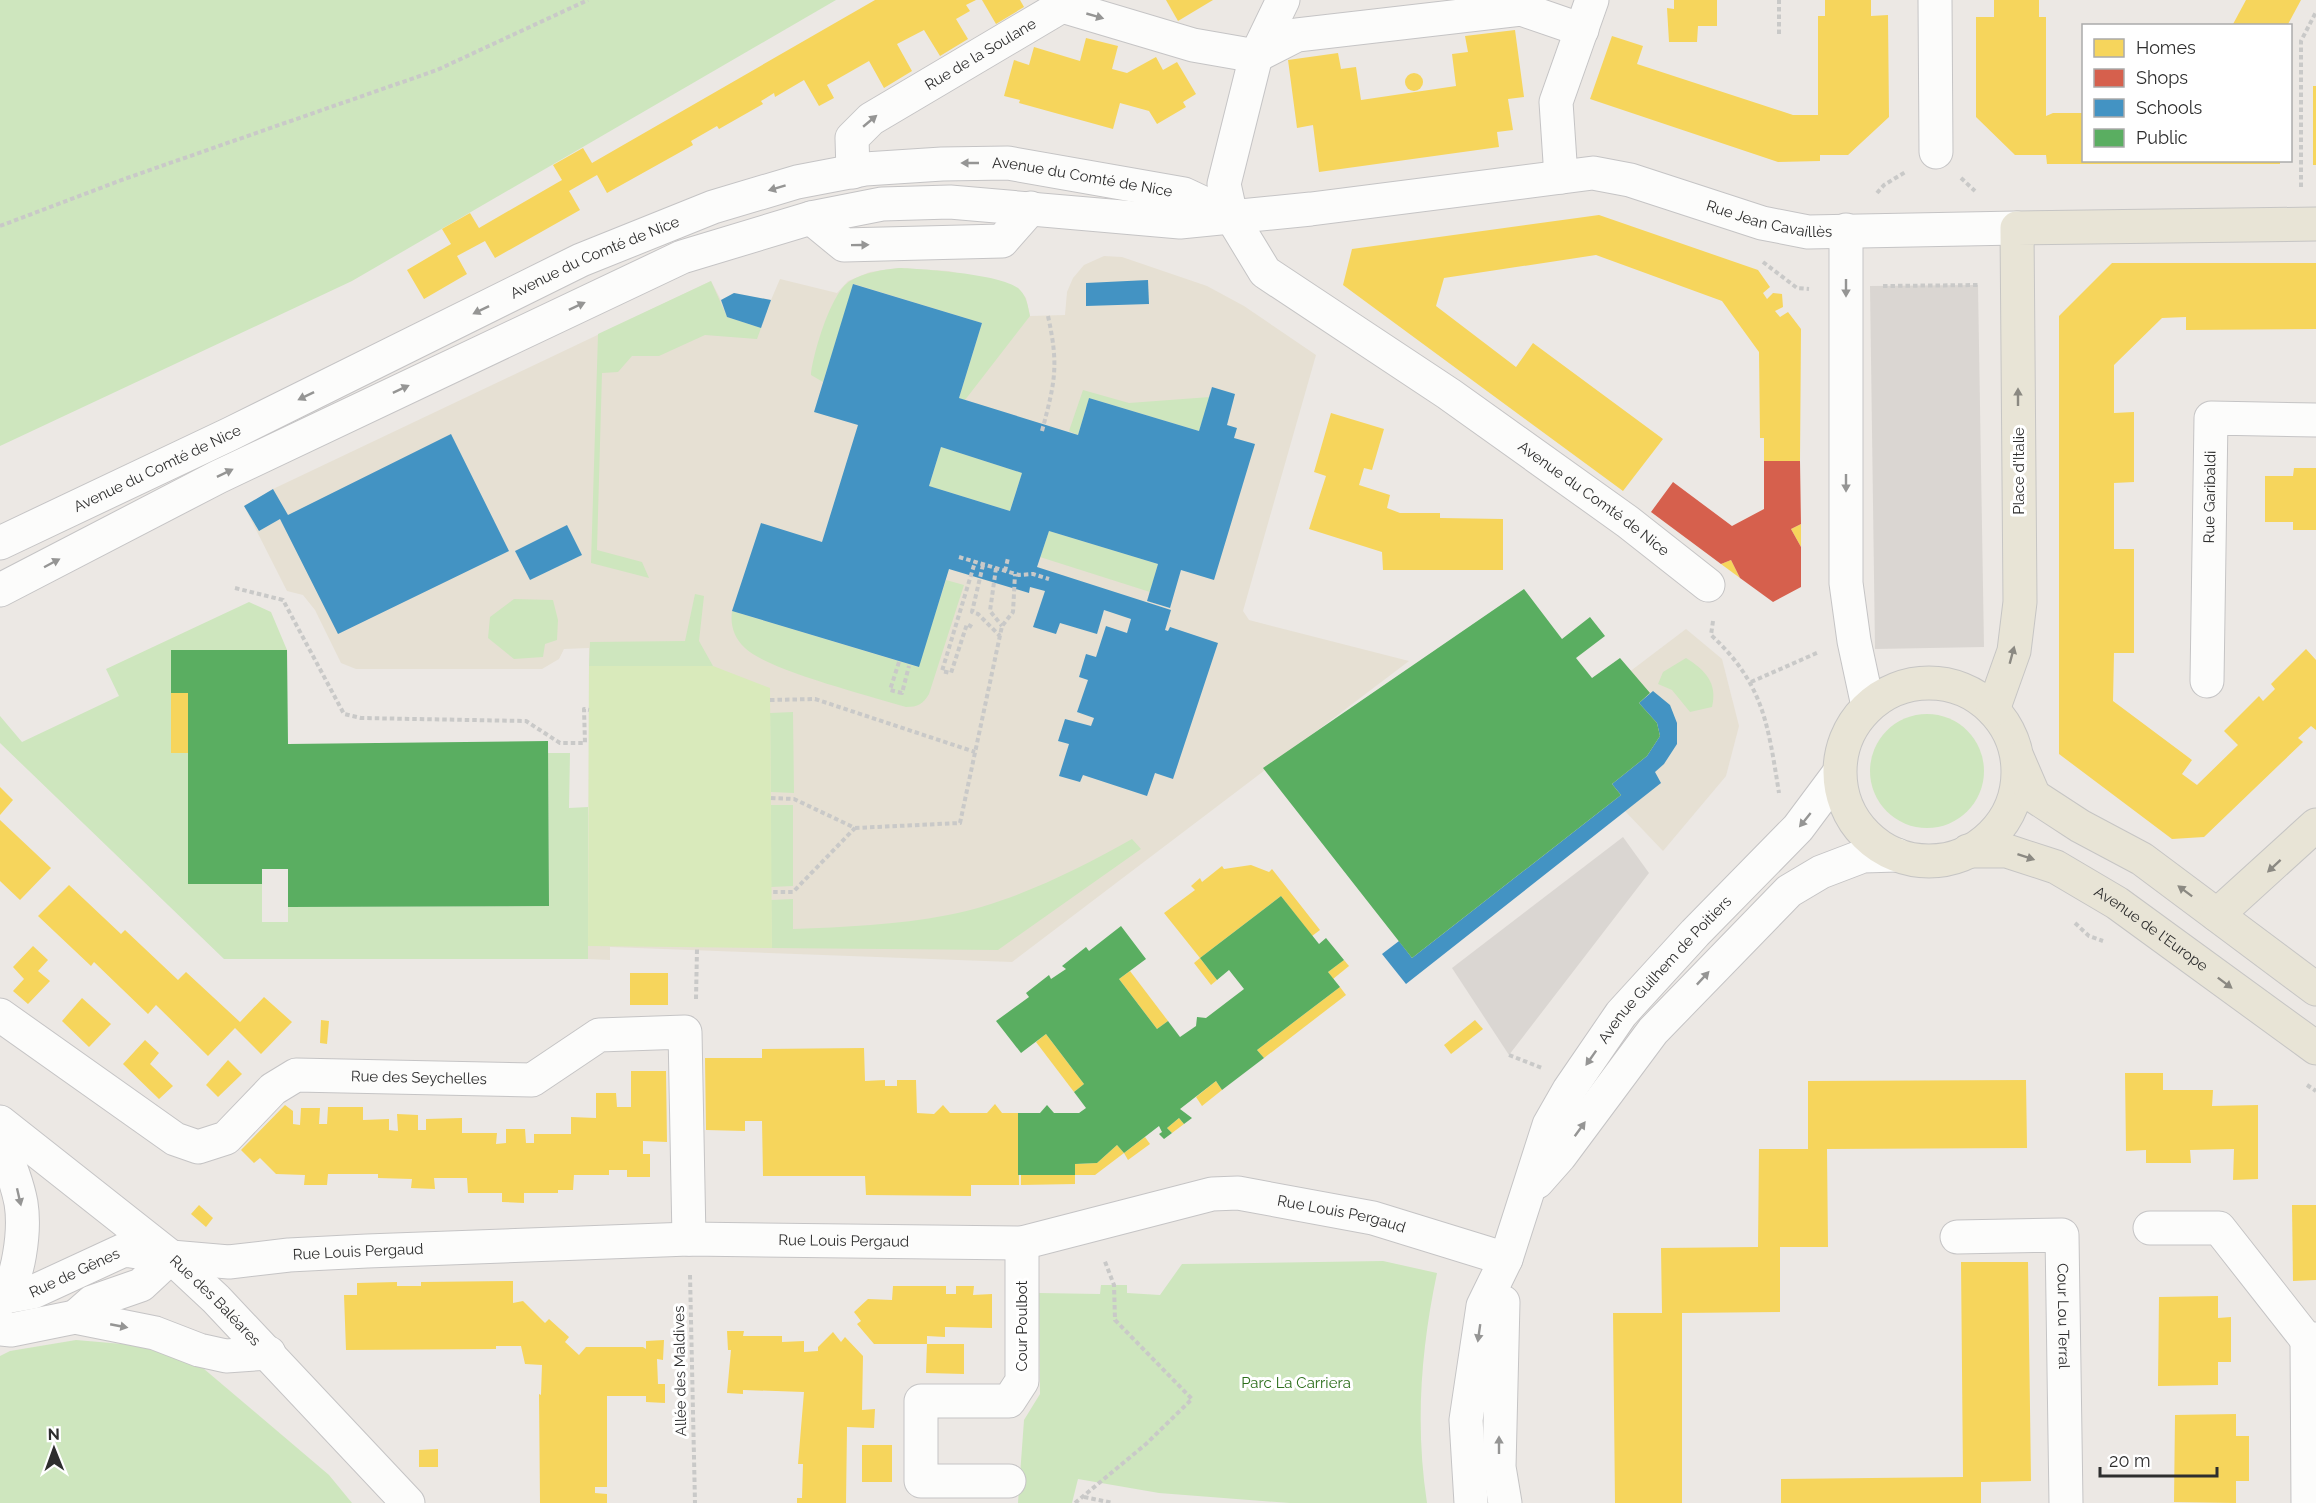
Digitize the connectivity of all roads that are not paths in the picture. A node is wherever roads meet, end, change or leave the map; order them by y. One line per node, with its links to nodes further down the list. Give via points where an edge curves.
1 (1283, 0): 4 (street)
2 (1935, 0): 5 (street)
3 (1587, 15): 4 (street, via 1521,9 1297,35); 7 (street, via 1556,102)
4 (1256, 56): 6 (street, Rue de la Soulane, one-way to 4, via 852,138 871,119 1062,6 1194,45); 8 (street, via 1224,184)
5 (1936, 152)
6 (853, 172): 8 (street, Avenue du Comté de Nice, one-way to 6, via 1184,194 1008,163); 13 (street, Avenue du Comté de Nice, one-way to 13, via 796,182 713,207 581,260)
7 (1561, 177): 8 (street, Rue Jean Cavaillès); 11 (street, Rue Jean Cavaillès, via 1593,173 1630,180 1762,223 1808,232)
8 (1231, 216): 14 (street, Avenue du Comté de Nice, via 1265,272 1449,394 1628,522); 15 (street, Avenue du Comté de Nice, one-way to 8, via 218,477 682,257 811,218 882,204 950,202 1180,222)
9 (2309, 224): 10 (main road, Rue Jean Cavaillès)
10 (2017, 228): 11 (street, Rue Jean Cavaillès); 18 (main road, Place d'Italie, one-way to 10, via 2014,651 2020,603)
11 (1846, 230): 17 (street, one-way to 17, via 1846,584)
12 (2316, 420): 16 (street, Rue Garibaldi, via 2211,418)
13 (0, 543)
14 (1708, 585)
15 (0, 590)
16 (2207, 681)
17 (1868, 706): 18 (main road, via 1910,685 1936,683 1962,689); 20 (main road, via 1847,734)
18 (1993, 710): 19 (main road, via 2007,729)
19 (2015, 752): 22 (main road, via 2018,773 2008,812 1991,836); 24 (main road, one-way to 19, via 2142,859 2034,796)
20 (1839, 773): 23 (main road, via 1850,814 1879,846); 30 (street, Avenue Guilhem de Poitiers, one-way to 30, via 1798,828 1621,1014 1549,1125)
21 (2316, 825): 24 (main road, one-way to 24)
22 (1968, 851): 23 (main road, via 1935,860); 27 (main road, Avenue de l'Europe, one-way to 27, via 2007,851 2056,867 2116,903)
23 (1897, 855): 30 (street, Avenue Guilhem de Poitiers, one-way to 23, via 1653,1031 1789,891 1821,872 1863,856)
24 (2217, 915): 25 (main road)
25 (2316, 988)
26 (0, 1015): 33 (street, Rue des Seychelles, via 175,1139 198,1147 226,1138 273,1089 296,1075 532,1080 599,1035 685,1032)
27 (2316, 1048)
28 (0, 1122): 35 (street, Rue des Baléares)
29 (0, 1142): 37 (street, Rue de Gênes, one-way to 37, via 21,1205 16,1272)
30 (1530, 1190): 36 (street, Avenue Guilhem de Poitiers)
31 (2151, 1228): 40 (street, via 2219,1228)
32 (1957, 1237): 46 (street, Cour Lou Terral, via 2062,1235)
33 (689, 1239): 34 (street, Rue Louis Pergaud); 35 (street, Rue Louis Pergaud, via 334,1252 229,1262)
34 (1022, 1243): 36 (street, Rue Louis Pergaud, via 1212,1194 1238,1193 1373,1218); 42 (street, Cour Poulbot, via 1022,1381 1009,1401 921,1401 921,1481)
35 (171, 1257): 37 (street, Rue de Gênes, via 123,1250 33,1292); 38 (street, via 141,1284 92,1302); 41 (street, Rue des Baléares)
36 (1506, 1259): 44 (street, Avenue Guilhem de Poitiers, one-way to 44, via 1483,1306 1466,1420); 45 (street, Avenue Guilhem de Poitiers, one-way to 36, via 1498,1422)
37 (2, 1299)
38 (75, 1317): 39 (street); 41 (street, one-way to 41, via 155,1333 226,1356)
39 (0, 1329)
40 (2311, 1340): 47 (street)
41 (269, 1353): 43 (street, Rue des Baléares)
42 (1009, 1481)
43 (408, 1503)
44 (1471, 1503)
45 (1505, 1503)
46 (2066, 1503)
47 (2308, 1503)

